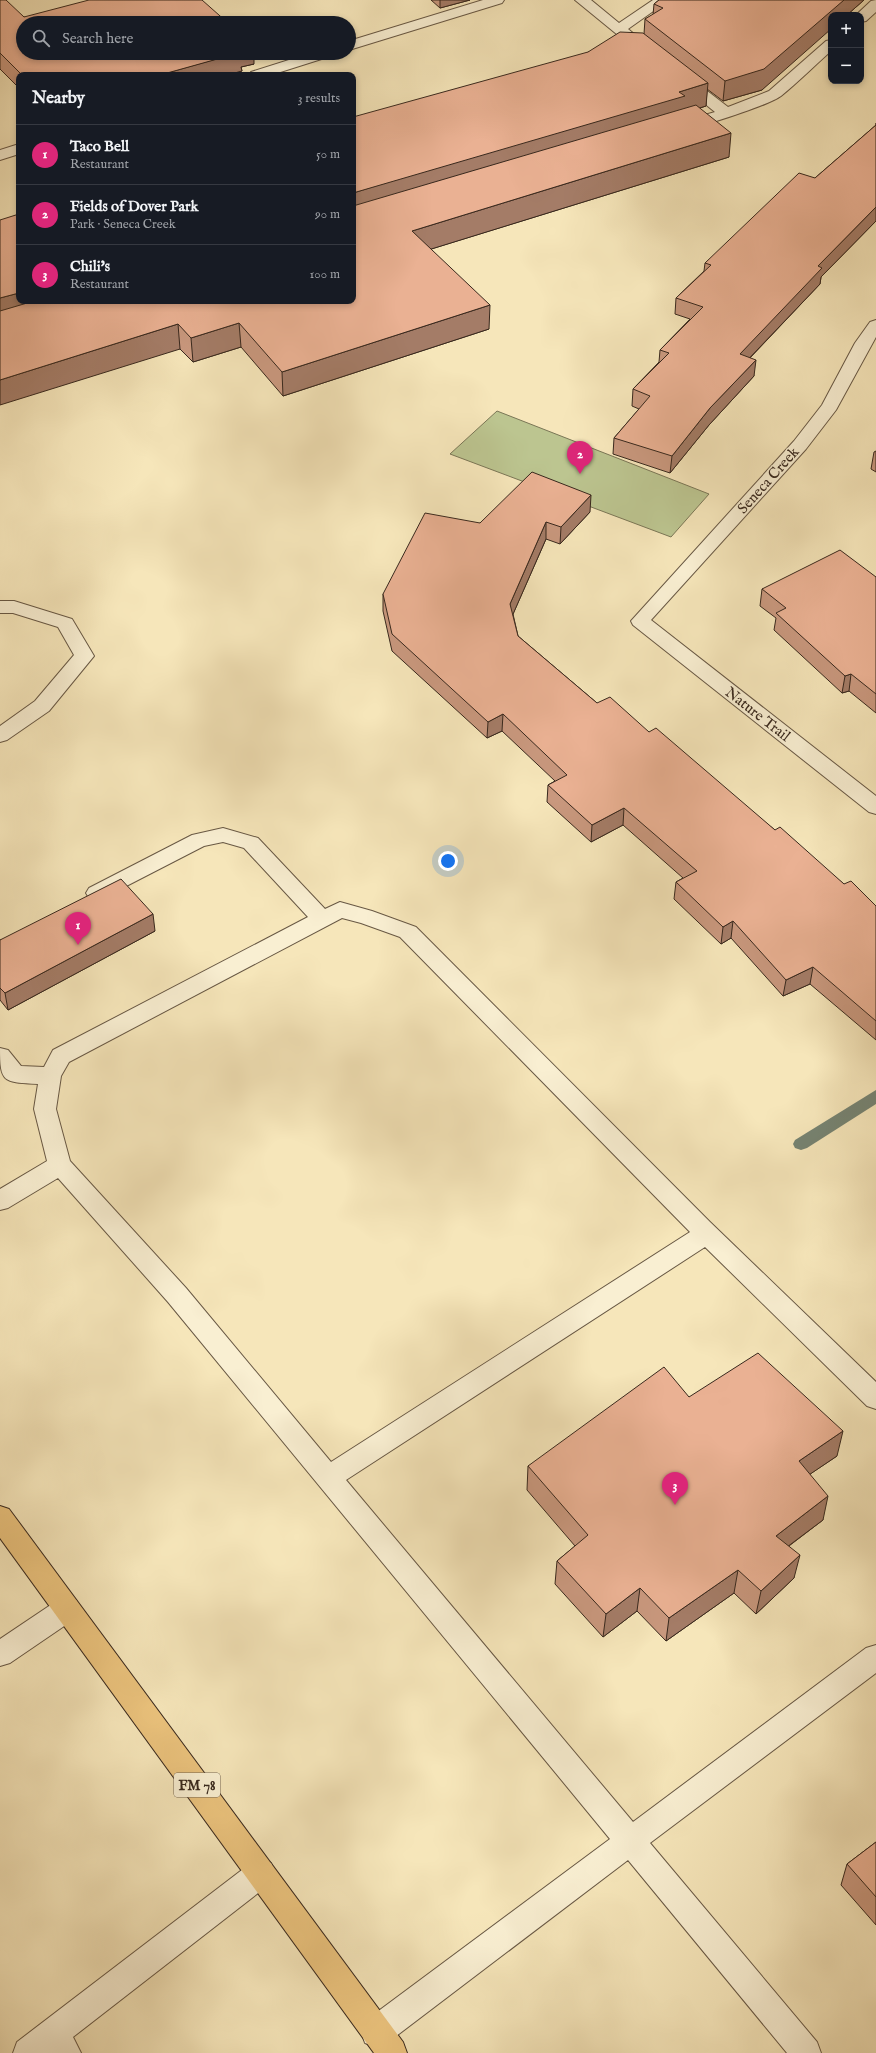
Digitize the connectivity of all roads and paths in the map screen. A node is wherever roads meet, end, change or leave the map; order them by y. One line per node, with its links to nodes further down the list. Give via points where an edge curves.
1 (497, 0): 7 (street)
2 (582, 0): 6 (street)
3 (662, 0): 6 (street)
4 (876, 4): 5 (street)
5 (864, 15)
6 (619, 29): 10 (street)
7 (356, 44)
8 (828, 47): 15 (street, via 774,94)
9 (624, 50): 10 (street)
10 (646, 51): 12 (street)
11 (304, 60): 14 (street)
12 (659, 60)
13 (671, 70): 15 (street)
14 (266, 72)
15 (726, 113): 16 (street)
16 (665, 131)
17 (16, 150): 18 (street)
18 (0, 155)
19 (876, 325): 21 (street, Seneca Creek, via 863,343 830,406 800,445)
20 (0, 607): 22 (street, via 14,607 66,623 84,656 42,706)
21 (640, 621): 23 (street, Nature Trail)
22 (0, 735)
23 (876, 807)
24 (78, 902): 25 (street, via 199,840 223,836 251,843)
25 (322, 919): 27 (street, via 61,1056); 30 (street, via 340,910 408,932)
26 (0, 1056): 27 (street, via 15,1074)
27 (50, 1076): 28 (street, via 45,1109)
28 (60, 1165): 29 (street); 32 (street, via 177,1295)
29 (0, 1201)
30 (707, 1234): 31 (street); 32 (street)
31 (876, 1398)
32 (328, 1478): 37 (street)
33 (0, 1518): 34 (main road, FM 78)
34 (68, 1609): 35 (street); 38 (main road, FM 78)
35 (0, 1654)
36 (876, 1657): 37 (street)
37 (629, 1842): 39 (street); 42 (street)
38 (261, 1873): 39 (main road, FM 78); 40 (street)
39 (384, 2042)
40 (60, 2043): 41 (street)
41 (28, 2053)
42 (806, 2053)

